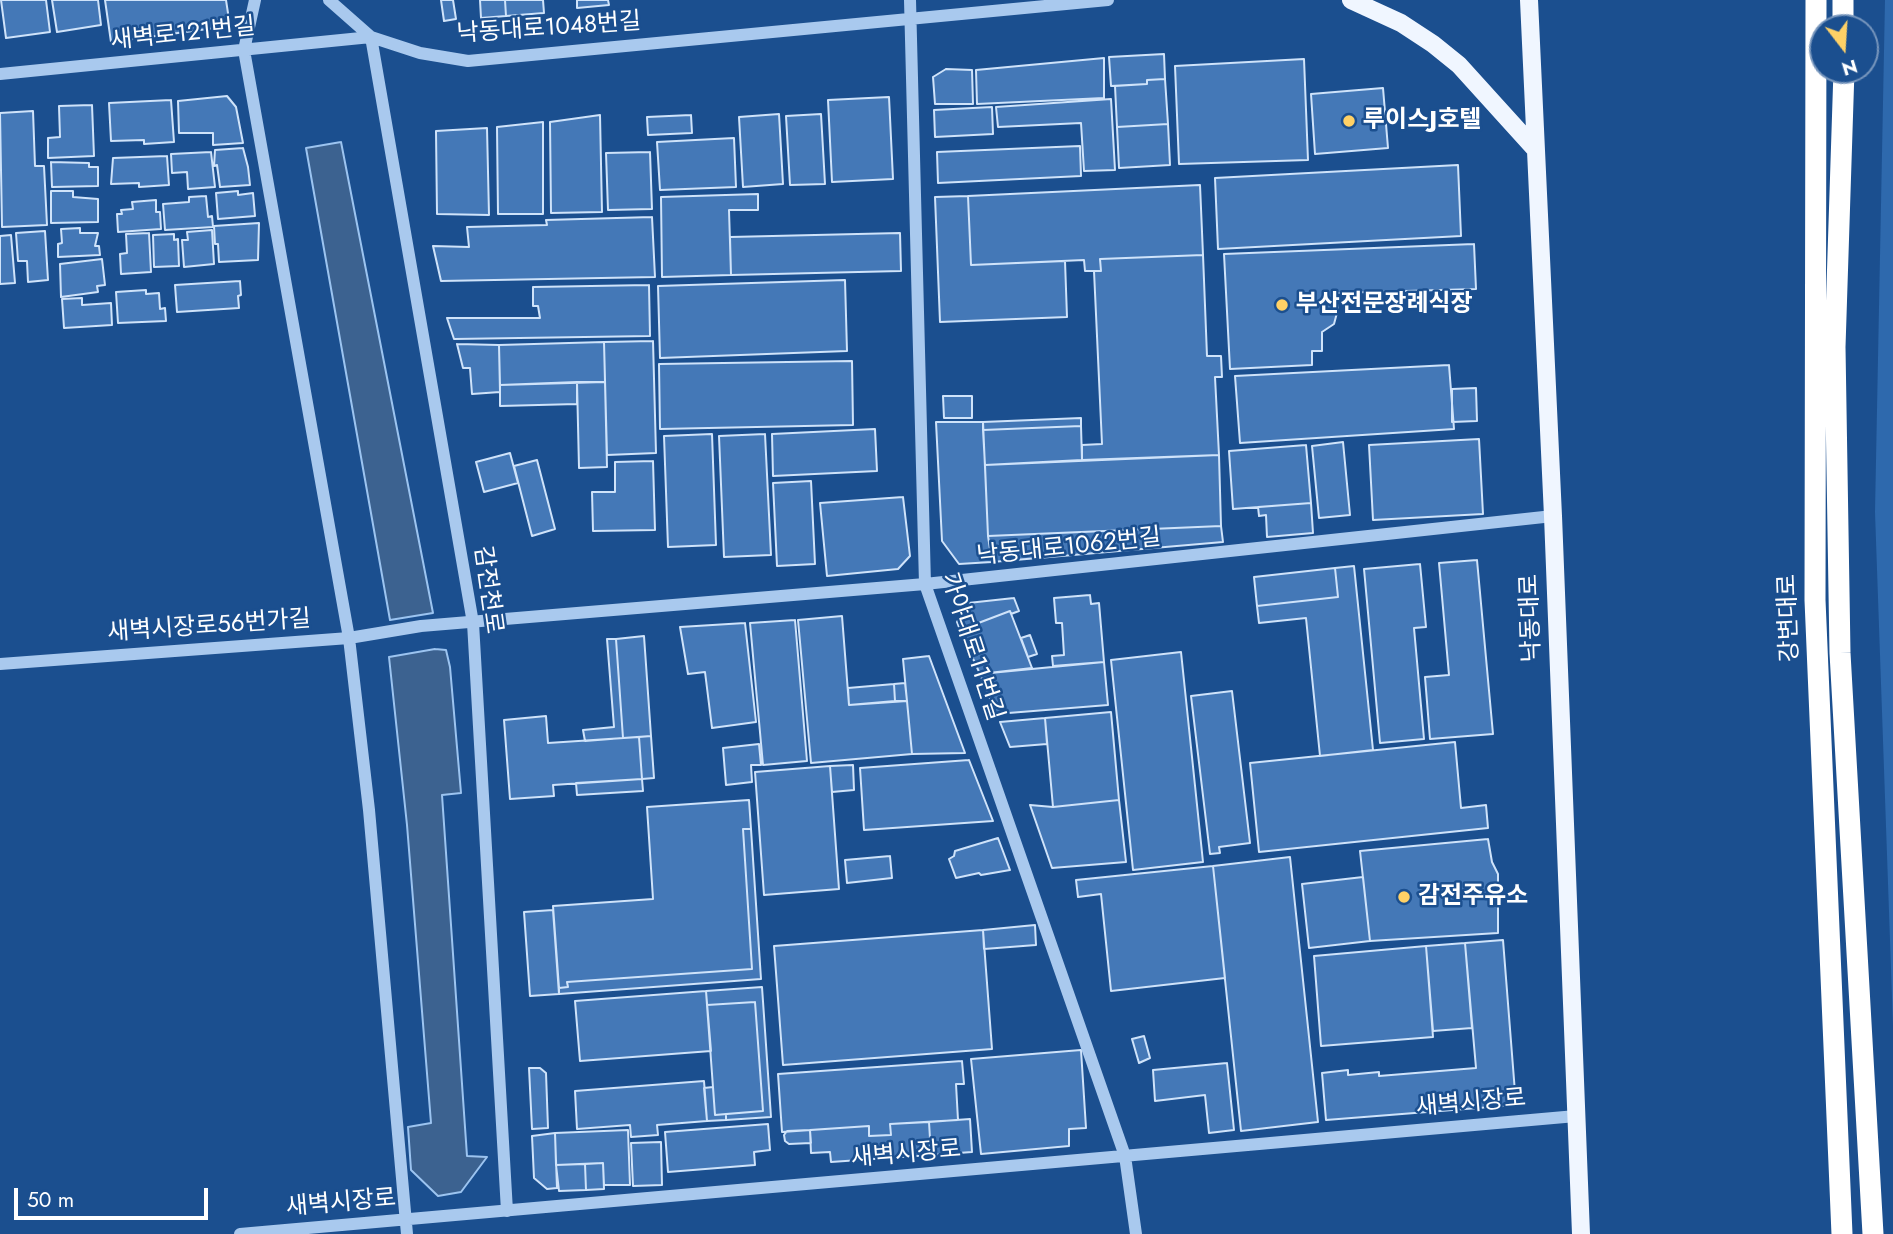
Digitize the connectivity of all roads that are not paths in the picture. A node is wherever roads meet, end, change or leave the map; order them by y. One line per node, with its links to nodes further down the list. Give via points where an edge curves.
1 (255, 0): 10 (street)
2 (329, 0): 9 (street)
3 (910, 0): 8 (street, 가야대로11번길)
4 (1108, 0): 8 (street, 낙동대로1048번길)
5 (1351, 0): 13 (main road, via 1401,23 1460,65)
6 (1529, 0): 13 (main road, 낙동대로)
7 (1816, 0): 28 (highway, 강변대로, via 1815,600)
8 (910, 19): 9 (street, 낙동대로1048번길, via 468,61 420,53); 15 (street, 가야대로11번길)
9 (371, 37): 10 (street, 새벽로121번길); 16 (street, 감전천로)
10 (244, 50): 11 (street, 새벽로121번길); 18 (street)
11 (0, 74)
12 (1844, 84): 29 (highway, 강변대로, via 1835,347 1840,653)
13 (1536, 150): 14 (main road, 낙동대로)
14 (1553, 516): 15 (street, 낙동대로1062번길); 20 (main road, 낙동대로)
15 (925, 584): 16 (street, 낙동대로1062번길); 21 (street, 가야대로11번길)
16 (473, 623): 17 (street, 낙동대로1062번길); 22 (street, 감전천로)
17 (421, 626): 18 (street, 새벽시장로56번가길)
18 (349, 638): 19 (street, 새벽시장로56번가길); 23 (street)
19 (0, 664)
20 (1576, 1116): 21 (street, 새벽시장로); 27 (main road, 낙동대로)
21 (1125, 1156): 22 (street, 새벽시장로); 26 (street, 가야대로11번길)
22 (507, 1211): 23 (street, 새벽시장로)
23 (405, 1219): 24 (street, 새벽시장로); 25 (street)
24 (240, 1234)
25 (407, 1234)
26 (1136, 1234)
27 (1581, 1234)
28 (1842, 1234)
29 (1873, 1234)

